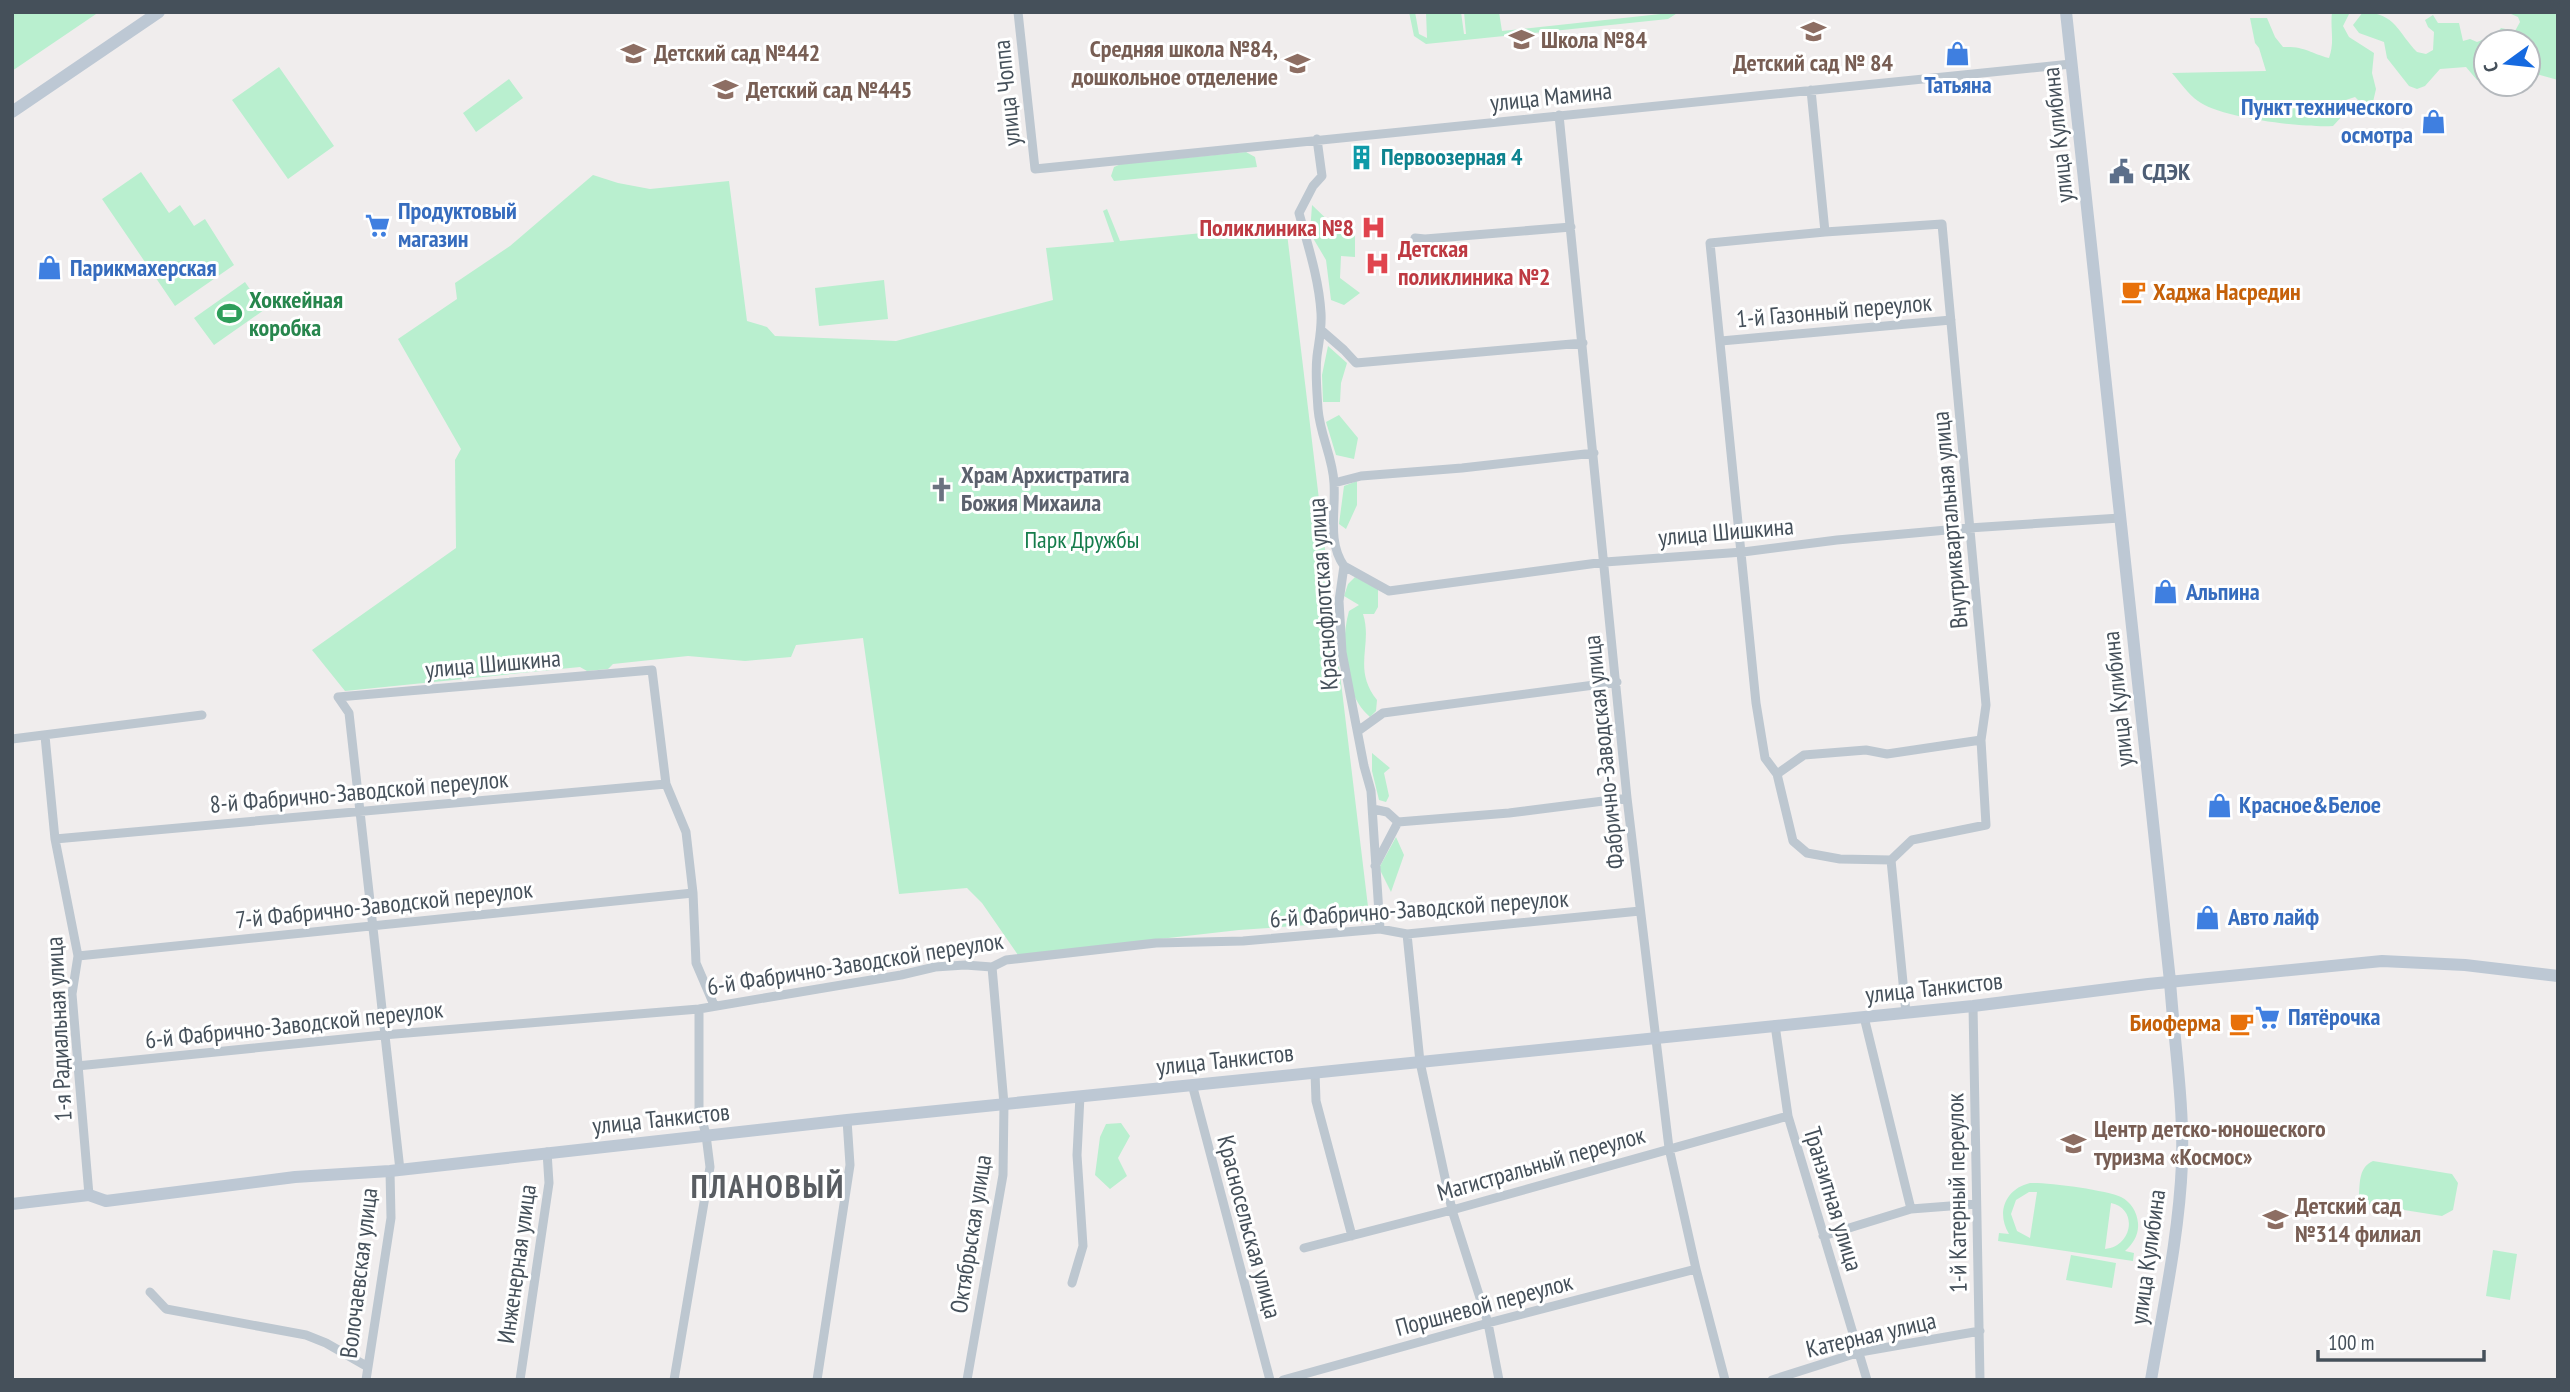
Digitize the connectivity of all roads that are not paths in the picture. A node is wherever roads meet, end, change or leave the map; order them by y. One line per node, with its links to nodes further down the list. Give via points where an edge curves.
1 (159, 12): 6 (street)
2 (1018, 12): 9 (street, улица Чоппа)
3 (2066, 12): 4 (street, улица Кулибина)
4 (2071, 64): 5 (street, улица Мамина); 19 (street, улица Кулибина)
5 (1811, 90): 7 (street, улица Мамина); 11 (street)
6 (12, 112)
7 (1559, 115): 8 (street, улица Мамина); 10 (street, Фабрично-Заводская улица)
8 (1317, 139): 9 (street, улица Мамина); 14 (street, Краснофлотская улица, via 1322,176 1299,213 1317,283)
9 (1035, 169)
10 (1571, 227): 12 (street); 16 (street, Фабрично-Заводская улица)
11 (1825, 232): 13 (street, Внутриквартальная улица, via 1942,224); 15 (street, Внутриквартальная улица, via 1710,243)
12 (1415, 238)
13 (1951, 320): 15 (street, 1-й Газонный переулок); 20 (street, Внутриквартальная улица)
14 (1321, 330): 16 (street, via 1356,363); 18 (street, Краснофлотская улица, via 1318,408)
15 (1721, 341): 21 (street, Внутриквартальная улица)
16 (1583, 343): 17 (street, Фабрично-Заводская улица)
17 (1594, 453): 18 (street, via 1361,476); 22 (street, Фабрично-Заводская улица)
18 (1334, 483): 23 (street, Краснофлотская улица, via 1334,545)
19 (2120, 518): 20 (street, улица Шишкина); 48 (street, улица Кулибина)
20 (1969, 528): 21 (street, улица Шишкина); 30 (street, Внутриквартальная улица, via 1986,705)
21 (1743, 552): 22 (street, улица Шишкина); 31 (street, Внутриквартальная улица, via 1756,703 1765,758)
22 (1605, 562): 23 (street, улица Шишкина, via 1389,591); 24 (street, Фабрично-Заводская улица)
23 (1344, 566): 27 (street, Краснофлотская улица, via 1339,601 1342,652)
24 (1617, 682): 27 (street, via 1383,713); 33 (street, Фабрично-Заводская улица)
25 (338, 697): 32 (street, улица Шишкина, via 652,670); 35 (street, Волочаевская улица, via 349,713)
26 (202, 715): 28 (street)
27 (1358, 731): 34 (street, Краснофлотская улица)
28 (45, 736): 29 (street); 37 (street, 1-я Радиальная улица)
29 (12, 739)
30 (1981, 740): 31 (street, via 1887,754 1866,750 1804,755); 38 (street, Внутриквартальная улица, via 1986,825 1912,840)
31 (1777, 774): 38 (street, Внутриквартальная улица, via 1793,841 1807,853)
32 (666, 784): 35 (street, 8-й Фабрично-Заводской переулок); 40 (street, via 686,832)
33 (1627, 798): 36 (street); 41 (street, Фабрично-Заводская улица)
34 (1373, 809): 36 (street, via 1387,812); 39 (street, Краснофлотская улица)
35 (359, 812): 37 (street, 8-й Фабрично-Заводской переулок); 42 (street, Волочаевская улица)
36 (1398, 822): 39 (street)
37 (55, 839): 45 (street, 1-я Радиальная улица)
38 (1891, 860): 52 (street)
39 (1374, 866): 43 (street, Краснофлотская улица)
40 (694, 892): 42 (street, 7-й Фабрично-Заводской переулок); 49 (street, via 696,963)
41 (1640, 911): 44 (street, 6-й Фабрично-Заводской переулок); 56 (street, Фабрично-Заводская улица)
42 (372, 925): 45 (street, 7-й Фабрично-Заводской переулок); 55 (street, Волочаевская улица)
43 (1380, 929): 44 (street, 6-й Фабрично-Заводской переулок); 46 (street, 6-й Фабрично-Заводской переулок, via 1156,943 1006,960)
44 (1407, 934): 57 (street)
45 (78, 956): 58 (street, 1-я Радиальная улица, via 72,994)
46 (992, 967): 49 (street, 6-й Фабрично-Заводской переулок, via 935,967); 62 (street, Октябрьская улица)
47 (2558, 976): 48 (street, улица Танкистов, via 2382,961)
48 (2169, 981): 50 (street, улица Танкистов); 96 (street, улица Кулибина, via 2182,1161 2175,1236)
49 (714, 1005): 51 (street, 6-й Фабрично-Заводской переулок)
50 (1973, 1006): 52 (street, улица Танкистов); 71 (street, 1-й Катерный переулок)
51 (699, 1009): 55 (street, 6-й Фабрично-Заводской переулок); 65 (street, via 699,1108)
52 (1906, 1013): 53 (street, улица Танкистов)
53 (1864, 1017): 54 (street, улица Танкистов); 72 (street)
54 (1775, 1025): 56 (street, улица Танкистов); 63 (street, Транзитная улица)
55 (383, 1035): 58 (street, 6-й Фабрично-Заводской переулок); 68 (street, Волочаевская улица)
56 (1657, 1037): 57 (street, улица Танкистов); 66 (street, Фабрично-Заводская улица)
57 (1420, 1062): 59 (street, улица Танкистов); 73 (street)
58 (77, 1066): 69 (street, 1-я Радиальная улица)
59 (1315, 1072): 60 (street, улица Танкистов); 74 (street, улица Танкистов, via 1317,1101)
60 (1192, 1084): 61 (street, улица Танкистов); 89 (street, Красносельская улица)
61 (1080, 1096): 62 (street, улица Танкистов); 78 (street, via 1077,1155 1083,1246)
62 (1004, 1104): 64 (street, улица Танкистов); 88 (street, Октябрьская улица, via 1003,1175)
63 (1788, 1116): 66 (street, Магистральный переулок); 75 (street, Транзитная улица)
64 (847, 1120): 65 (street, улица Танкистов); 87 (street, via 850,1165)
65 (706, 1135): 67 (street, улица Танкистов); 86 (street, via 710,1167)
66 (1669, 1148): 73 (street, Магистральный переулок); 77 (street, Фабрично-Заводская улица)
67 (547, 1152): 68 (street, улица Танкистов); 85 (street, Инженерная улица, via 550,1183)
68 (395, 1170): 69 (street, улица Танкистов, via 295,1177 106,1201); 83 (street, Волочаевская улица)
69 (89, 1195): 70 (street, улица Танкистов)
70 (12, 1204)
71 (1976, 1204): 72 (street); 81 (street, 1-й Катерный переулок)
72 (1911, 1209): 75 (street)
73 (1452, 1210): 74 (street, Магистральный переулок); 80 (street)
74 (1352, 1236): 76 (street, Магистральный переулок)
75 (1823, 1236): 82 (street, Транзитная улица)
76 (1304, 1248)
77 (1696, 1269): 80 (street, Поршневой переулок); 92 (street, Фабрично-Заводская улица)
78 (1072, 1283)
79 (150, 1292): 83 (street, via 166,1309 306,1335)
80 (1488, 1323): 90 (street, Поршневой переулок); 91 (street)
81 (1980, 1331): 82 (street, Катерная улица); 95 (street, 1-й Катерный переулок)
82 (1860, 1352): 93 (street, Катерная улица); 94 (street, Транзитная улица)
83 (368, 1367): 84 (street, Волочаевская улица)
84 (366, 1380)
85 (520, 1380)
86 (674, 1380)
87 (817, 1380)
88 (967, 1380)
89 (1270, 1380)
90 (1283, 1380)
91 (1499, 1380)
92 (1725, 1380)
93 (1772, 1380)
94 (1867, 1380)
95 (1980, 1380)
96 (2151, 1380)

